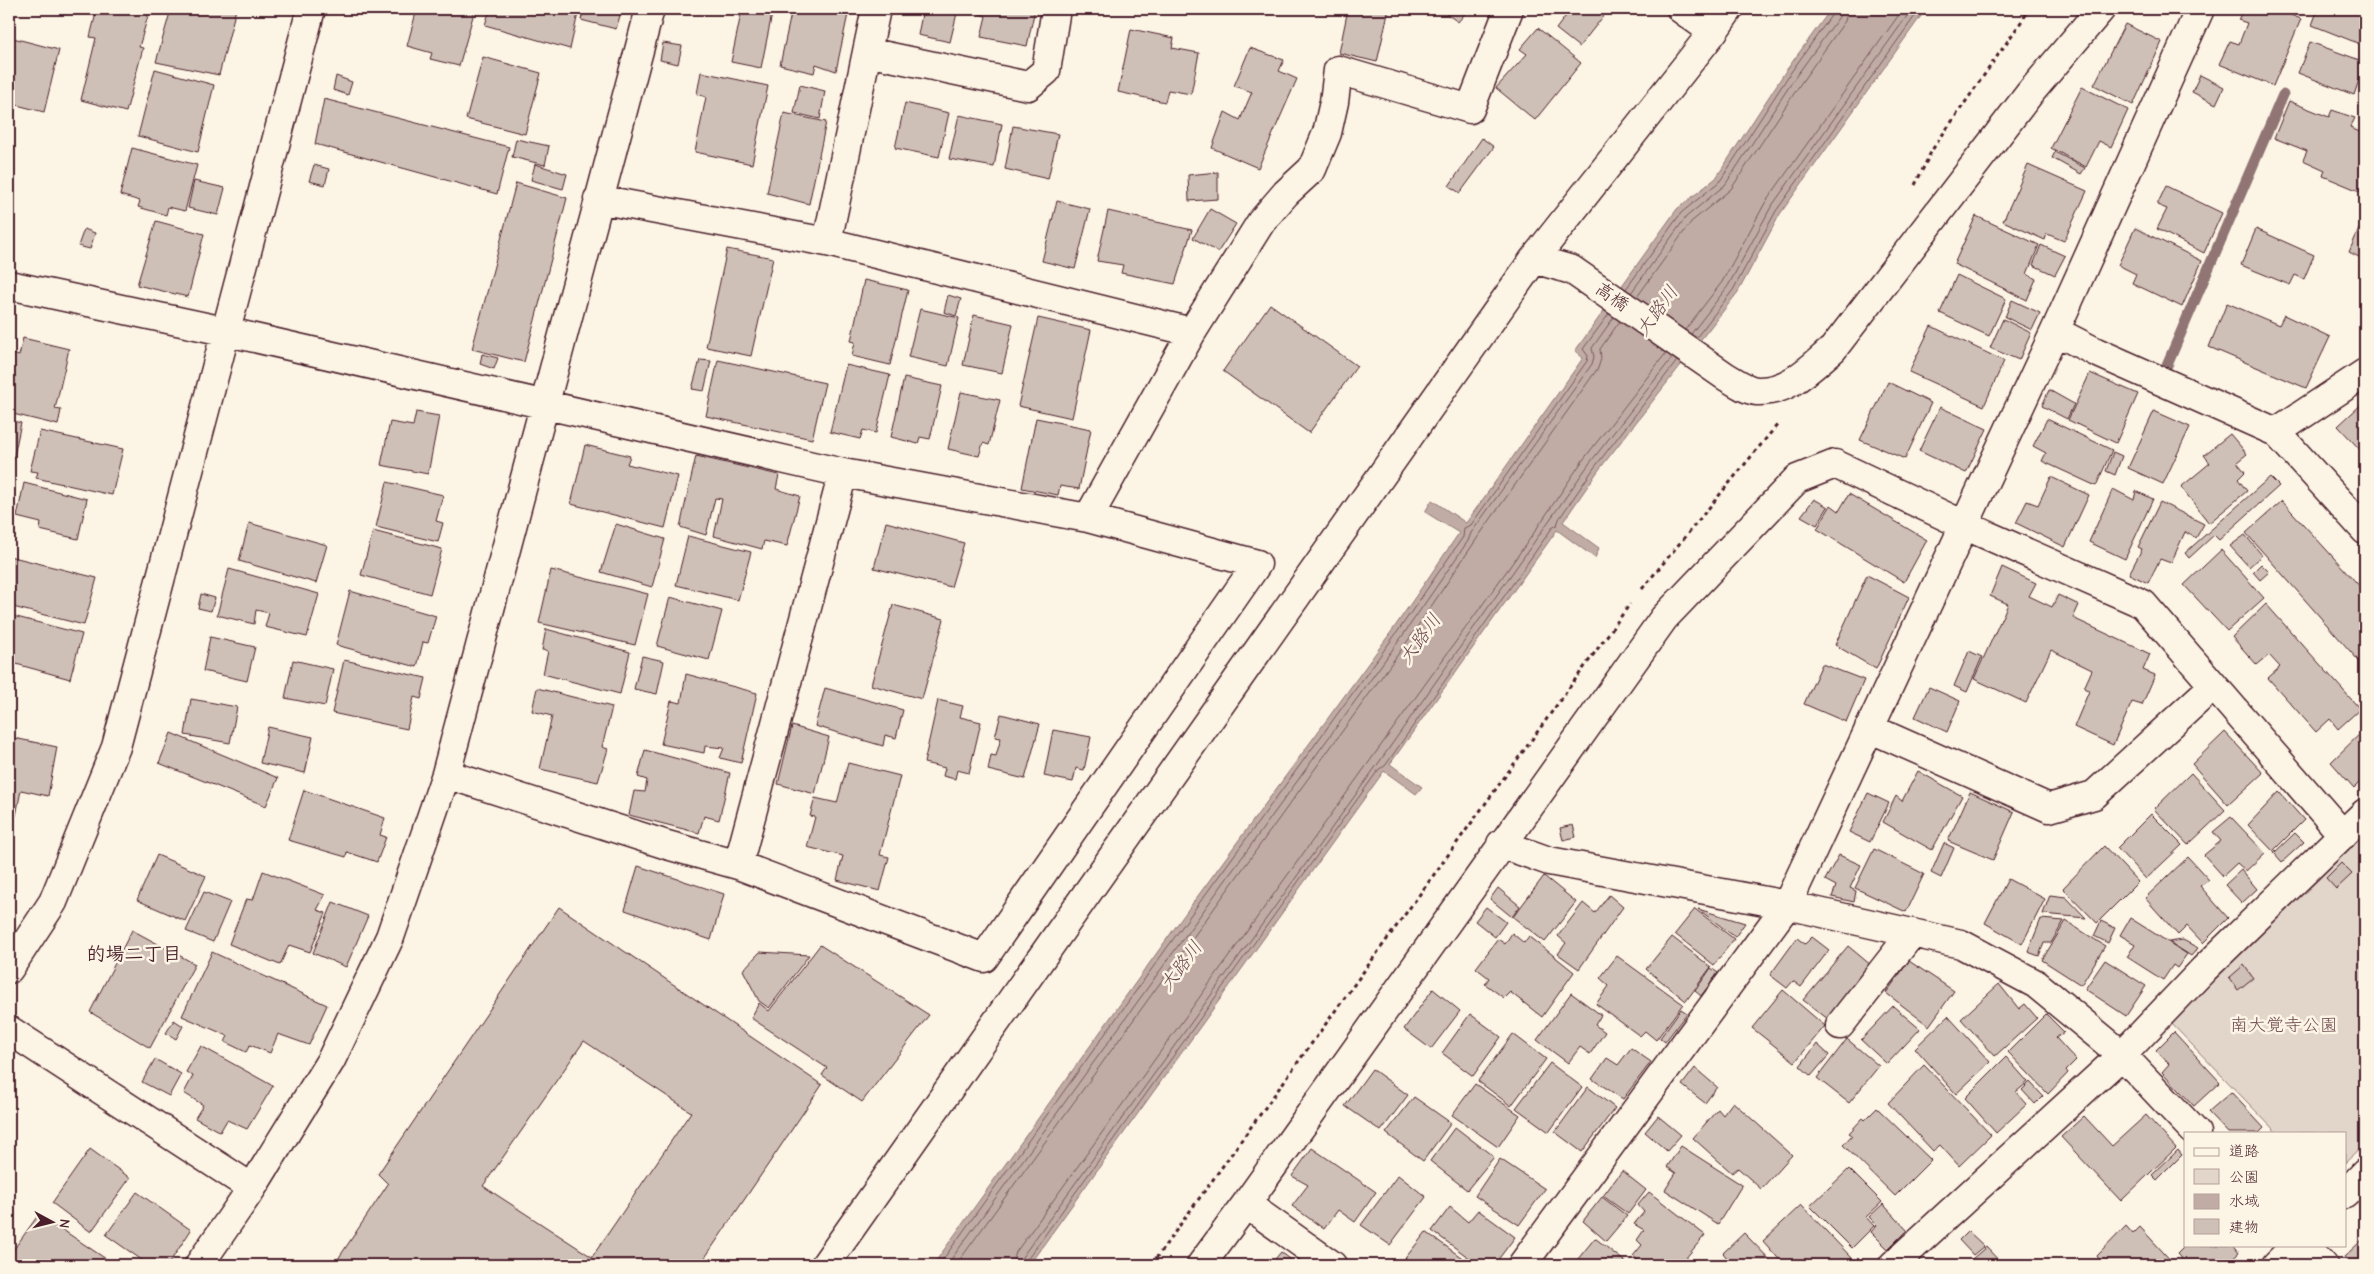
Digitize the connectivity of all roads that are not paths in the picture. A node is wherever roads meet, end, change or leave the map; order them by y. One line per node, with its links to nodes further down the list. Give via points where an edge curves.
1 (311, 9): 16 (street)
2 (650, 9): 12 (street)
3 (876, 9): 11 (street)
4 (1056, 9): 11 (street, via 1046,70 1028,86)
5 (1509, 9): 18 (street, via 1470,109 1338,70 1327,133 1312,169 1261,222)
6 (1681, 9): 10 (street)
7 (1729, 9): 10 (street)
8 (2101, 9): 14 (street, 高橋, via 2030,93 1833,349 1793,383 1756,391 1725,376 1572,270)
9 (2200, 9): 17 (street)
10 (1713, 32): 14 (street)
11 (867, 52): 13 (street)
12 (598, 199): 13 (street); 20 (street)
13 (827, 242): 18 (street)
14 (1534, 259): 47 (street)
15 (9, 285): 16 (street)
16 (224, 331): 20 (street); 35 (street, via 116,747 53,902)
17 (2055, 331): 21 (street); 24 (street)
18 (1192, 332): 23 (street)
19 (2365, 373): 21 (street)
20 (546, 404): 22 (street); 28 (street)
21 (2276, 432): 25 (street)
22 (843, 473): 23 (street); 32 (street)
23 (1088, 518): 32 (street, via 1257,564 984,958)
24 (1964, 525): 26 (street, via 2143,604); 27 (street); 31 (street, via 1835,464 1797,479 1664,618)
25 (2365, 530)
26 (2212, 686): 27 (street, via 2094,796 2049,808); 30 (street)
27 (1869, 728): 33 (street)
28 (446, 774): 32 (street); 41 (street, via 390,937 331,1060)
29 (2365, 813): 30 (street)
30 (2343, 835): 38 (street, via 2204,969)
31 (1501, 844): 33 (street, via 1549,861); 43 (street)
32 (738, 865)
33 (1787, 905): 34 (street); 50 (street)
34 (1912, 933): 36 (street); 38 (street, via 1961,944 2036,984)
35 (9, 969)
36 (1840, 1025)
37 (9, 1030): 41 (street)
38 (2122, 1055): 39 (street); 51 (street)
39 (2195, 1132)
40 (2365, 1173): 42 (street)
41 (252, 1188): 46 (street)
42 (2346, 1193)
43 (1246, 1204): 48 (street); 49 (street)
44 (2295, 1246): 52 (street)
45 (2305, 1246): 53 (street)
46 (199, 1265)
47 (825, 1265)
48 (1201, 1265)
49 (1332, 1265)
50 (1522, 1265)
51 (1893, 1265)
52 (2276, 1265)
53 (2323, 1265)

